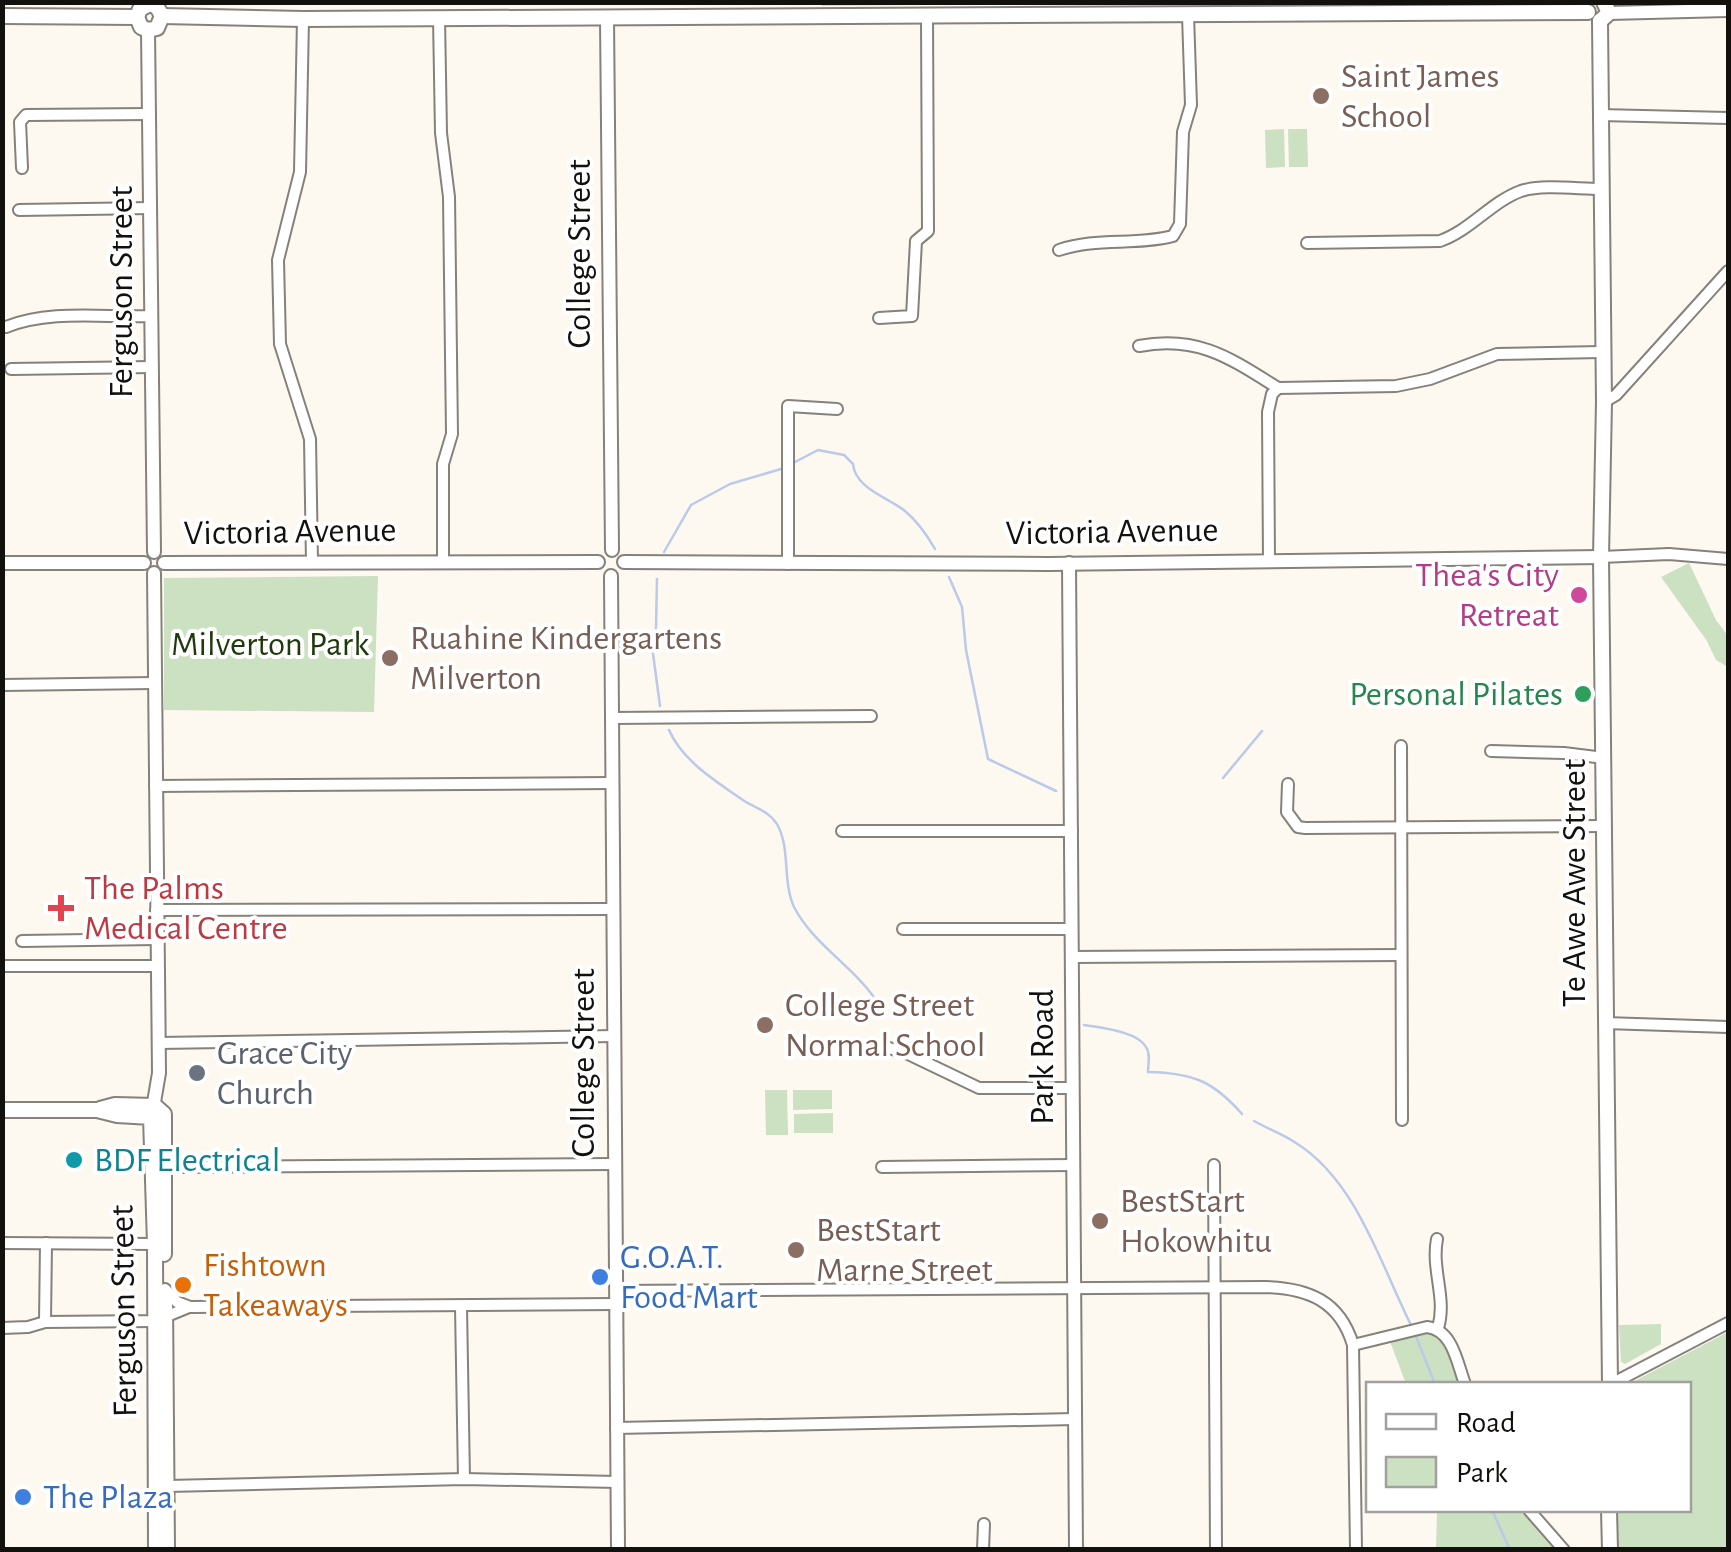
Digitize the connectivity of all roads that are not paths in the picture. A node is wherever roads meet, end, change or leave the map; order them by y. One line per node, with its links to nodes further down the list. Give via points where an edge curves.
1 (150, 4): 11 (main road); 13 (main road)
2 (1485, 7): 4 (main road); 5 (main road)
3 (1122, 8): 9 (main road); 12 (main road)
4 (1257, 8): 9 (main road)
5 (1599, 10): 6 (street); 17 (main road, Te Awe Awe Street)
6 (1728, 10)
7 (433, 13): 8 (main road); 14 (main road); 39 (street, via 450,197 452,434 444,464)
8 (603, 13): 12 (main road); 36 (street, College Street)
9 (1188, 15): 24 (street, via 1190,105 1180,224 1173,236 1158,240 1085,241)
10 (2, 16): 13 (main road)
11 (162, 16): 14 (main road); 15 (main road)
12 (926, 16): 27 (street, via 928,230 916,242 912,316)
13 (137, 17): 15 (main road)
14 (302, 20): 41 (street, via 300,172 278,277 280,344 310,439)
15 (148, 30): 16 (street, Ferguson Street)
16 (150, 114): 19 (street, via 26,116 20,122); 21 (street, Ferguson Street)
17 (1600, 115): 18 (street); 20 (main road, Te Awe Awe Street)
18 (1728, 118)
19 (22, 168)
20 (1601, 189): 23 (street, via 1525,190 1440,241); 30 (main road, Te Awe Awe Street)
21 (151, 208): 22 (street); 26 (street, Ferguson Street)
22 (19, 210)
23 (1308, 243)
24 (1059, 250)
25 (1728, 270): 34 (street)
26 (151, 316): 28 (street, via 72,315); 31 (street, Ferguson Street)
27 (880, 318)
28 (6, 327)
29 (1139, 346): 33 (street, via 1214,350)
30 (1602, 352): 33 (street, via 1497,354 1396,386); 34 (main road, Te Awe Awe Street)
31 (152, 367): 32 (street); 45 (street, Ferguson Street)
32 (12, 369)
33 (1278, 388): 40 (street, via 1268,412)
34 (1604, 402): 37 (main road, Te Awe Awe Street)
35 (837, 409): 46 (street, via 788,406)
36 (612, 550): 42 (street); 43 (street)
37 (1601, 558): 38 (street); 40 (street, Victoria Avenue); 55 (main road, Te Awe Awe Street)
38 (1728, 559)
39 (442, 560): 41 (street, Victoria Avenue); 42 (street, Victoria Avenue)
40 (1269, 560): 47 (street, Victoria Avenue)
41 (312, 562): 45 (street, Victoria Avenue)
42 (598, 562): 48 (street)
43 (624, 562): 46 (street, Victoria Avenue); 48 (street)
44 (2, 563): 45 (street, Victoria Avenue)
45 (154, 563): 49 (street, Ferguson Street)
46 (788, 564): 47 (street, Victoria Avenue)
47 (1069, 564): 61 (street, Park Road)
48 (612, 576): 52 (street, College Street)
49 (154, 683): 50 (street); 58 (street, Ferguson Street)
50 (2, 685)
51 (871, 716): 52 (street)
52 (612, 718): 56 (street, College Street)
53 (1401, 746): 60 (street)
54 (1491, 751): 55 (street)
55 (1604, 758): 59 (main road, Te Awe Awe Street)
56 (611, 783): 58 (street); 63 (street, College Street)
57 (1288, 784): 60 (street, via 1287,812 1298,827)
58 (155, 786): 64 (street, Ferguson Street)
59 (1604, 826): 60 (street); 73 (main road, Te Awe Awe Street)
60 (1401, 828): 69 (street)
61 (1072, 831): 62 (street); 66 (street, Park Road)
62 (842, 832)
63 (612, 909): 64 (street); 75 (street, College Street)
64 (156, 910): 67 (street, Ferguson Street)
65 (903, 929): 66 (street)
66 (1071, 929): 70 (street, Park Road)
67 (156, 939): 68 (street); 72 (street, Ferguson Street)
68 (22, 941)
69 (1401, 955): 70 (street); 81 (street)
70 (1071, 957): 78 (street, Park Road)
71 (2, 966): 72 (street)
72 (156, 966): 76 (street, Ferguson Street)
73 (1605, 1023): 74 (street); 104 (main road, Te Awe Awe Street)
74 (1728, 1027)
75 (614, 1036): 76 (street); 82 (street, College Street)
76 (159, 1043): 80 (street, Ferguson Street)
77 (889, 1048): 78 (street, via 979,1088)
78 (1072, 1088): 83 (street, Park Road)
79 (2, 1110): 80 (main road, via 114,1105)
80 (157, 1112): 85 (main road, Ferguson Street); 90 (main road, Ferguson Street)
81 (1402, 1120)
82 (614, 1164): 85 (street); 94 (street, College Street)
83 (1073, 1165): 86 (street); 92 (street, Park Road)
84 (1214, 1165): 91 (street)
85 (166, 1167): 93 (main road, Ferguson Street)
86 (882, 1167)
87 (1437, 1239): 101 (street, via 1433,1260 1443,1308)
88 (2, 1243): 89 (street)
89 (46, 1243): 90 (street); 98 (street)
90 (155, 1244): 97 (main road, Ferguson Street)
91 (1214, 1287): 92 (street); 102 (street, via 1310,1292 1340,1314); 120 (street)
92 (1074, 1288): 94 (street); 106 (street, Park Road)
93 (165, 1289): 95 (street); 97 (main road, Ferguson Street)
94 (616, 1298): 96 (street); 107 (street, College Street)
95 (190, 1306): 96 (street); 97 (street)
96 (461, 1306): 108 (street)
97 (160, 1319): 98 (street); 110 (main road, Ferguson Street); 115 (main road, Ferguson Street)
98 (46, 1322): 100 (street)
99 (1728, 1323): 105 (street)
100 (2, 1328)
101 (1438, 1328): 102 (street); 103 (street)
102 (1354, 1344): 121 (street)
103 (1464, 1382)
104 (1610, 1382)
105 (1614, 1382)
106 (1074, 1419): 107 (street); 119 (street, Park Road)
107 (616, 1428): 109 (street, College Street)
108 (464, 1479): 109 (street); 110 (street)
109 (618, 1482): 117 (street, College Street)
110 (167, 1486): 116 (main road, Ferguson Street)
111 (1531, 1512): 122 (street)
112 (1609, 1512): 114 (main road)
113 (984, 1524): 118 (street)
114 (1611, 1544)
115 (156, 1550)
116 (167, 1550)
117 (618, 1550)
118 (984, 1550)
119 (1076, 1550)
120 (1216, 1550)
121 (1356, 1550)
122 (1564, 1550)

